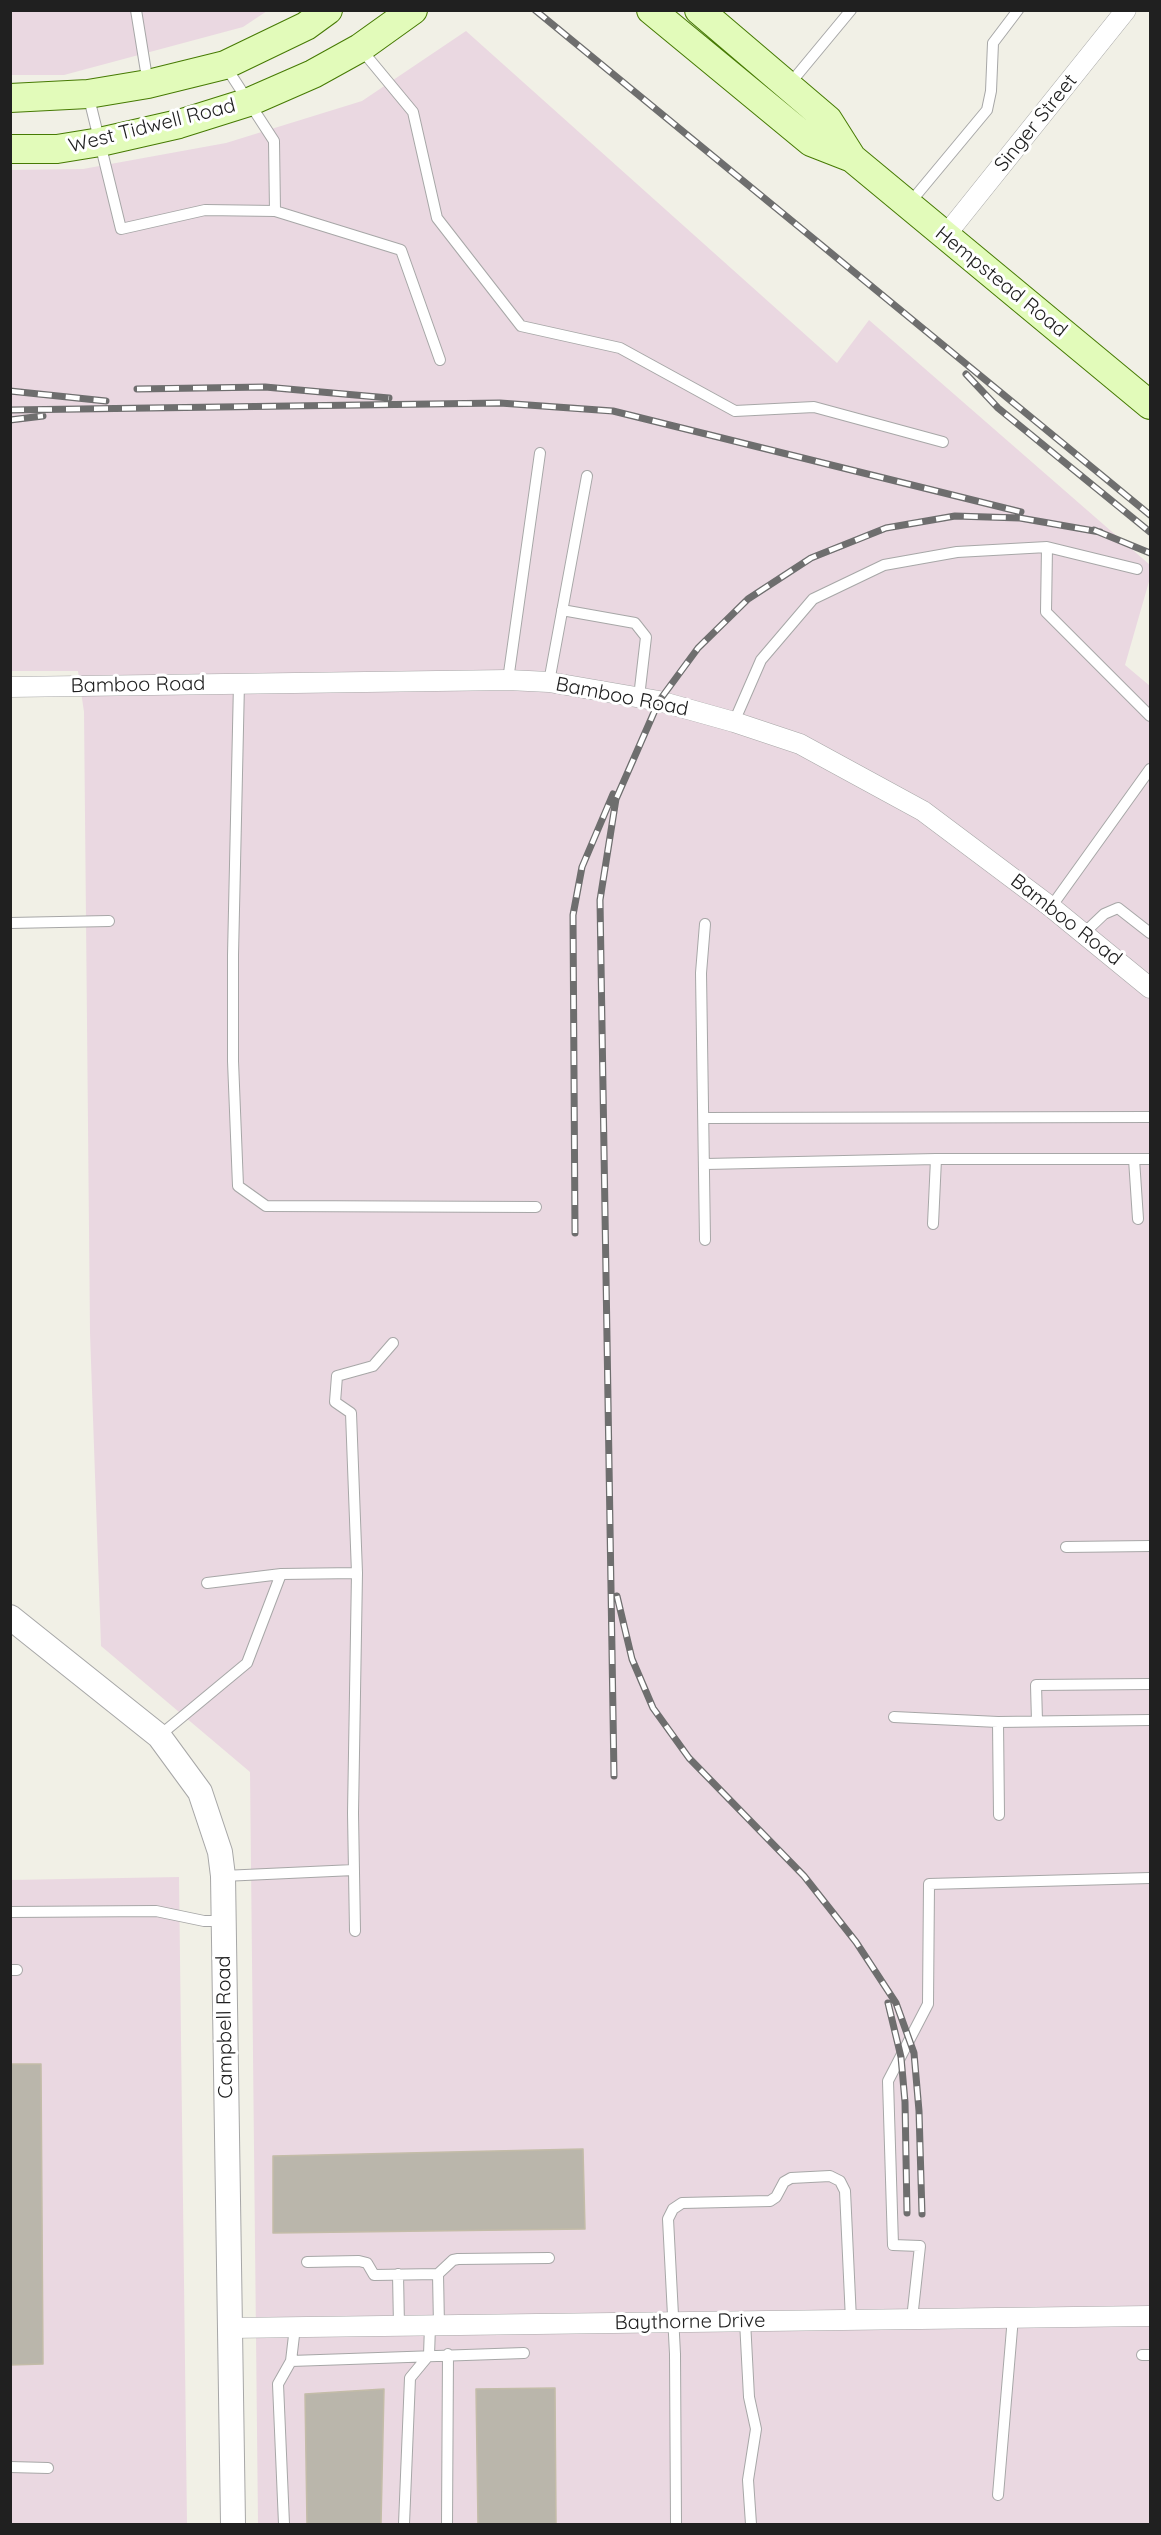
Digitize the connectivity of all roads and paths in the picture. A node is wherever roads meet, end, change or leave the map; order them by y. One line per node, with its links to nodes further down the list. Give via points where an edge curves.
1 (136, 10): 13 (lane)
2 (328, 10): 11 (main road, via 306,26)
3 (413, 10): 9 (main road, West Tidwell Road)
4 (651, 10): 12 (main road, Hempstead Road)
5 (699, 10): 10 (main road, Hempstead Road)
6 (851, 10): 14 (lane)
7 (1018, 10): 21 (lane, via 993,43 987,110)
8 (1126, 10): 23 (street, Singer Street)
9 (360, 48): 17 (main road, West Tidwell Road); 26 (lane, via 413,112 437,218 521,326 620,348 735,411 814,407)
10 (756, 59): 12 (main road); 14 (main road, Hempstead Road)
11 (225, 65): 13 (main road); 17 (lane)
12 (737, 82): 20 (main road, Hempstead Road, via 811,142)
13 (148, 84): 15 (main road)
14 (788, 87): 20 (main road, Hempstead Road, via 828,120)
15 (88, 94): 16 (main road); 18 (lane)
16 (10, 98)
17 (249, 102): 18 (main road, West Tidwell Road, via 179,124); 22 (lane, via 274,141)
18 (100, 142): 19 (main road, West Tidwell Road, via 57,149); 22 (lane, via 121,229 206,210)
19 (10, 149)
20 (852, 158): 21 (main road, Hempstead Road)
21 (908, 205): 23 (main road, Hempstead Road)
22 (275, 211): 24 (lane, via 401,250)
23 (945, 236): 25 (main road, Hempstead Road)
24 (440, 360)
25 (1150, 405)
26 (943, 442)
27 (540, 453): 32 (lane)
28 (587, 476): 31 (lane)
29 (1047, 547): 30 (lane); 37 (lane, via 1046,612); 38 (lane, via 957,552 884,565 813,599 761,660)
30 (1137, 569)
31 (562, 610): 33 (lane); 36 (lane, via 635,623 646,637)
32 (508, 680): 33 (street, Bamboo Road); 34 (street, Bamboo Road)
33 (549, 682): 36 (street, Bamboo Road)
34 (239, 683): 35 (street, Bamboo Road); 53 (lane, via 233,955 238,1186 266,1206)
35 (10, 687)
36 (639, 697): 38 (street, Bamboo Road)
37 (1150, 716)
38 (734, 722): 40 (street, Bamboo Road, via 800,744 923,811)
39 (1150, 770): 40 (lane)
40 (1051, 907): 44 (street, Bamboo Road)
41 (109, 921): 42 (lane)
42 (10, 923)
43 (705, 924): 48 (lane, via 701,973)
44 (1084, 933): 45 (lane, via 1104,914 1118,908); 46 (street, Bamboo Road)
45 (1150, 933)
46 (1150, 988)
47 (1150, 1117): 48 (lane)
48 (704, 1118): 52 (lane)
49 (936, 1159): 50 (lane); 52 (lane); 55 (lane)
50 (1134, 1159): 51 (lane); 54 (lane)
51 (1150, 1159)
52 (706, 1164): 56 (lane)
53 (536, 1207)
54 (1138, 1219)
55 (933, 1224)
56 (705, 1240)
57 (393, 1343): 60 (lane, via 373,1366 337,1376 335,1402 351,1413)
58 (1150, 1546): 59 (lane)
59 (1066, 1548)
60 (357, 1573): 61 (lane); 71 (lane)
61 (281, 1574): 62 (lane); 69 (lane, via 248,1663)
62 (207, 1583)
63 (10, 1617): 69 (street, Campbell Road)
64 (1150, 1684): 67 (lane, via 1036,1685)
65 (894, 1717): 68 (lane)
66 (1150, 1720): 67 (lane)
67 (1036, 1721): 68 (lane)
68 (998, 1722): 70 (lane)
69 (159, 1736): 72 (street, Campbell Road, via 200,1792 220,1852)
70 (999, 1815)
71 (354, 1870): 72 (lane); 76 (lane)
72 (223, 1876): 75 (street, Campbell Road)
73 (1150, 1878): 83 (lane, via 928,1884 928,2004 888,2081 893,2245 920,2246)
74 (10, 1912): 75 (lane, via 156,1911)
75 (224, 1921): 90 (street, Campbell Road)
76 (355, 1931)
77 (549, 2258): 80 (lane, via 458,2259)
78 (308, 2262): 79 (lane, via 358,2260 367,2263 374,2275)
79 (398, 2274): 80 (lane); 87 (lane)
80 (438, 2274): 88 (lane)
81 (1150, 2316): 82 (street, Baythorne Drive)
82 (1013, 2317): 83 (street, Baythorne Drive); 97 (lane)
83 (912, 2319): 84 (street, Baythorne Drive)
84 (851, 2320): 85 (street, Baythorne Drive); 86 (lane, via 845,2191 840,2181 830,2176 791,2178 770,2201 682,2203 673,2209 668,2219)
85 (745, 2321): 86 (street, Baythorne Drive); 103 (lane, via 749,2397 756,2429 748,2480)
86 (674, 2322): 88 (street, Baythorne Drive); 102 (lane)
87 (399, 2326): 88 (street, Baythorne Drive); 89 (street, Baythorne Drive)
88 (435, 2326): 93 (lane)
89 (295, 2327): 90 (street, Baythorne Drive); 94 (lane)
90 (230, 2328): 98 (street, Campbell Road)
91 (524, 2353): 92 (lane)
92 (448, 2354): 93 (lane); 101 (lane)
93 (429, 2355): 94 (lane); 100 (lane, via 410,2378)
94 (291, 2361): 99 (lane, via 278,2384)
95 (10, 2468): 96 (lane)
96 (48, 2468)
97 (998, 2495)
98 (233, 2524)
99 (284, 2524)
100 (404, 2524)
101 (447, 2524)
102 (676, 2524)
103 (751, 2524)

